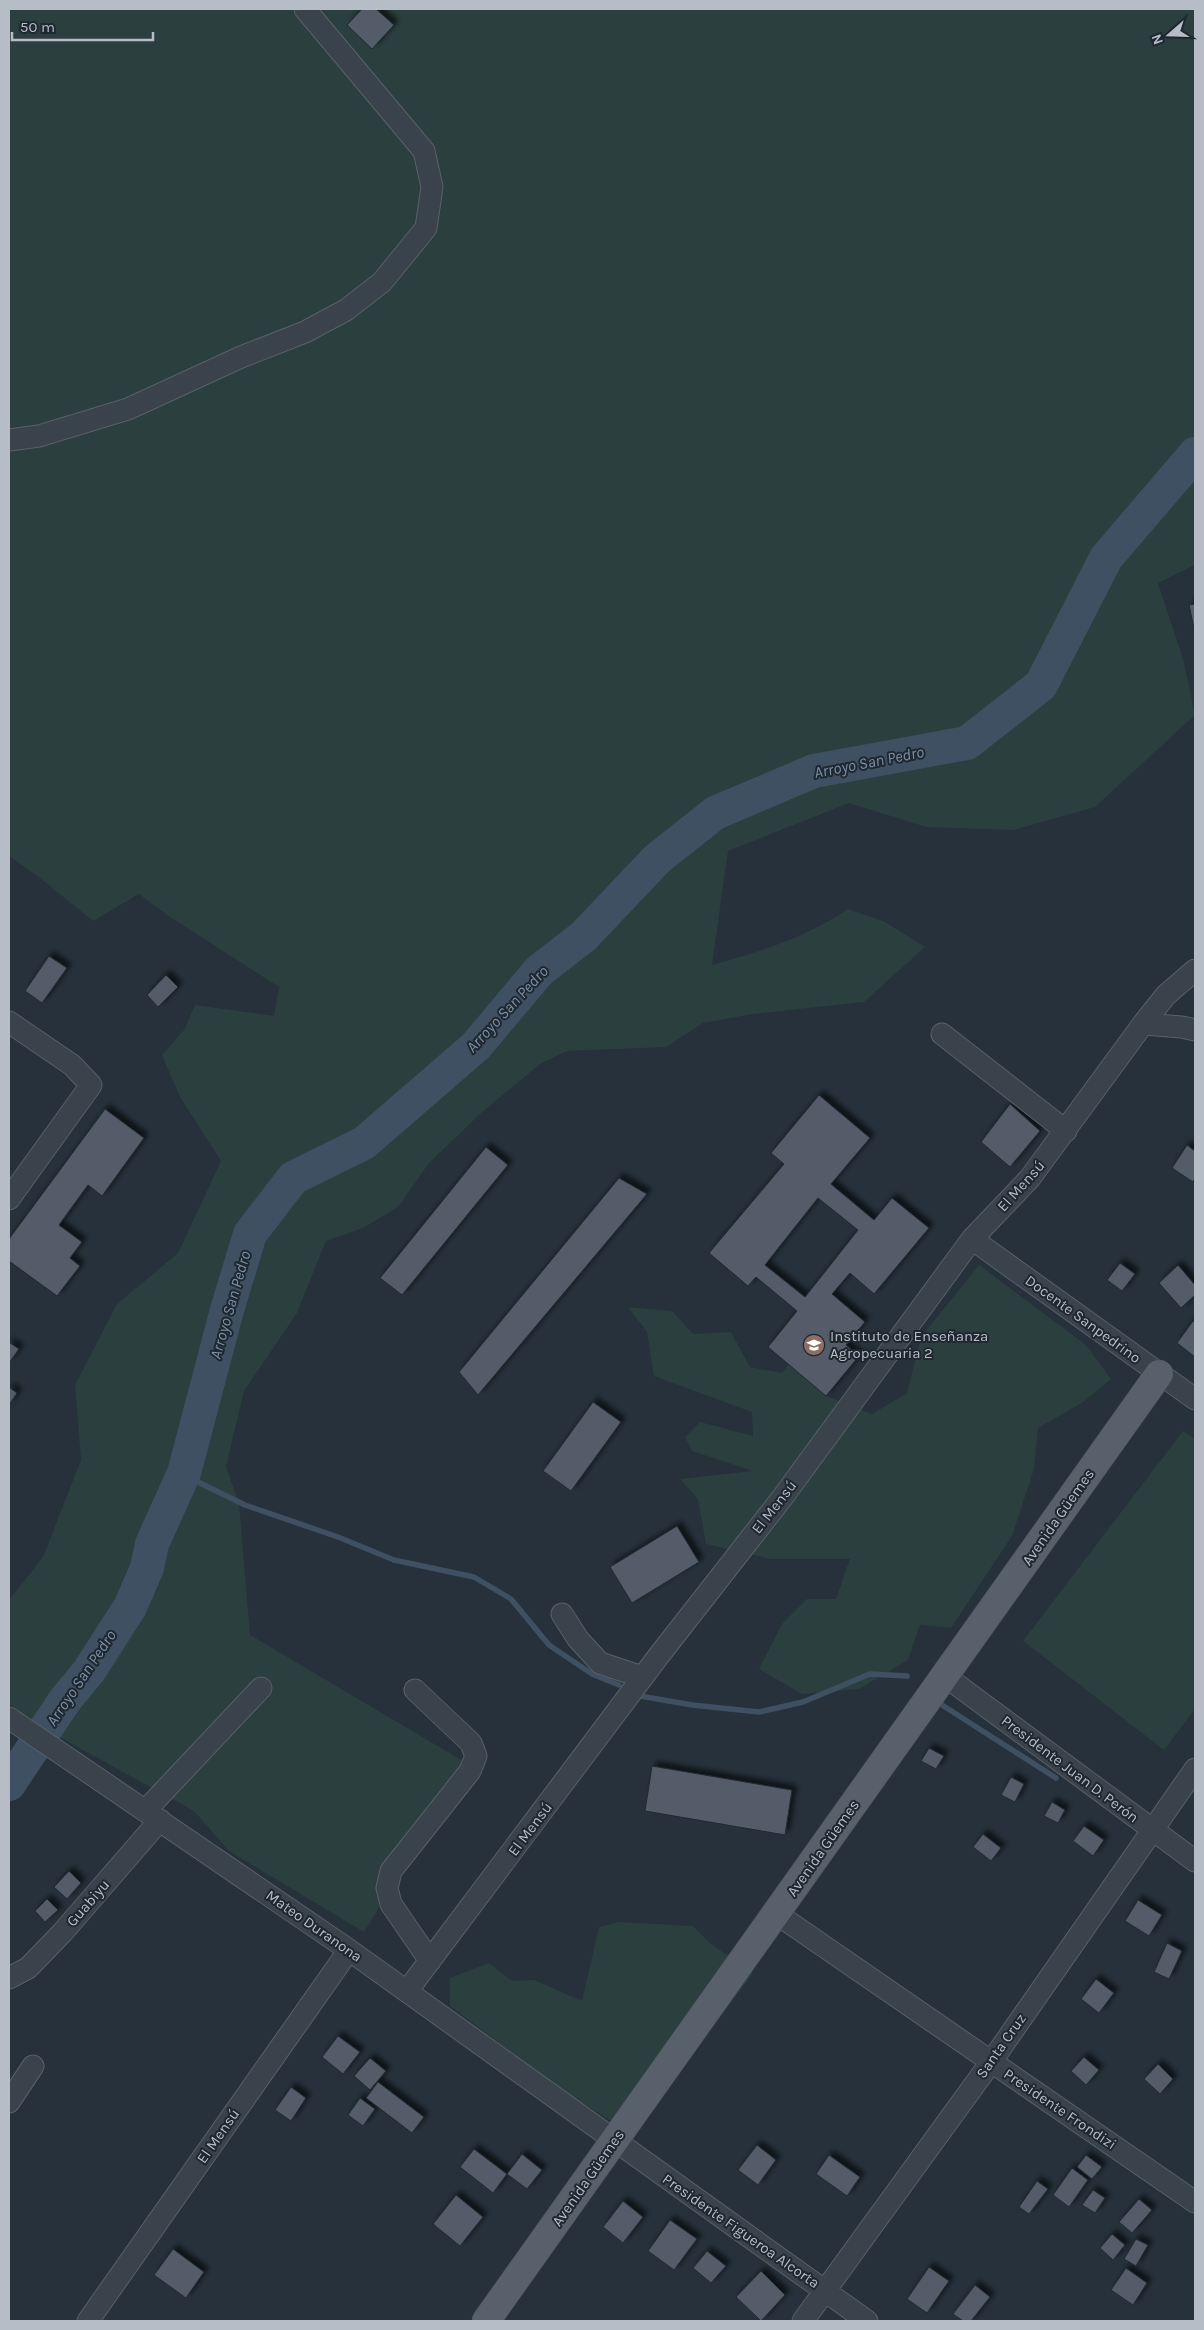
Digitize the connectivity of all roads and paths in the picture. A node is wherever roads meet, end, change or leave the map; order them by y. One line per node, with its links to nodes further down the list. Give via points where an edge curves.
1 (305, 9): 2 (street, via 424,151 432,187 426,228 382,282 346,310 305,332 241,357 128,409 39,436)
2 (9, 440)
3 (1195, 970): 5 (street, El Mensú, via 1166,995)
4 (9, 1022): 9 (street, via 72,1065 91,1085)
5 (1143, 1024): 6 (street); 8 (street, El Mensú)
6 (1195, 1030)
7 (942, 1034): 8 (street)
8 (1066, 1131): 10 (street, El Mensú, via 1030,1178)
9 (9, 1199)
10 (972, 1239): 11 (street, Docente Sanpedrino); 15 (street, El Mensú, via 782,1498)
11 (1159, 1374): 12 (street, Docente Sanpedrino); 14 (main road, Avenida Güemes)
12 (1195, 1399)
13 (562, 1614): 15 (street, via 578,1639 600,1663)
14 (945, 1676): 21 (street, Presidente Juan D. Perón); 23 (main road, Avenida Güemes)
15 (642, 1677): 25 (street, El Mensú)
16 (261, 1688): 20 (street, Guabiyu)
17 (415, 1690): 25 (street, via 471,1743 476,1756 470,1771 391,1871 388,1888 391,1904)
18 (14, 1722): 20 (street, Mateo Duranona)
19 (1195, 1769): 21 (street, Santa Cruz)
20 (153, 1816): 24 (street, Mateo Duranona); 26 (street, Guabiyu, via 62,1933 28,1968)
21 (1152, 1831): 22 (street, Presidente Juan D. Perón); 28 (street, Santa Cruz)
22 (1195, 1861)
23 (777, 1914): 28 (street, Presidente Frondizi); 31 (main road, Avenida Güemes)
24 (349, 1950): 27 (street, Mateo Duranona); 34 (street, El Mensú)
25 (430, 1961): 27 (street, El Mensú)
26 (9, 1978)
27 (407, 1991): 31 (street, Mateo Duranona)
28 (991, 2062): 32 (street, Presidente Frondizi); 33 (street, Santa Cruz)
29 (33, 2066): 30 (street)
30 (9, 2102)
31 (614, 2141): 33 (street, Presidente Figueroa Alcorta); 35 (main road, Avenida Güemes)
32 (1195, 2202)
33 (824, 2291): 36 (street, Santa Cruz); 37 (street, Presidente Figueroa Alcorta)
34 (88, 2321)
35 (486, 2321)
36 (803, 2321)
37 (867, 2321)

